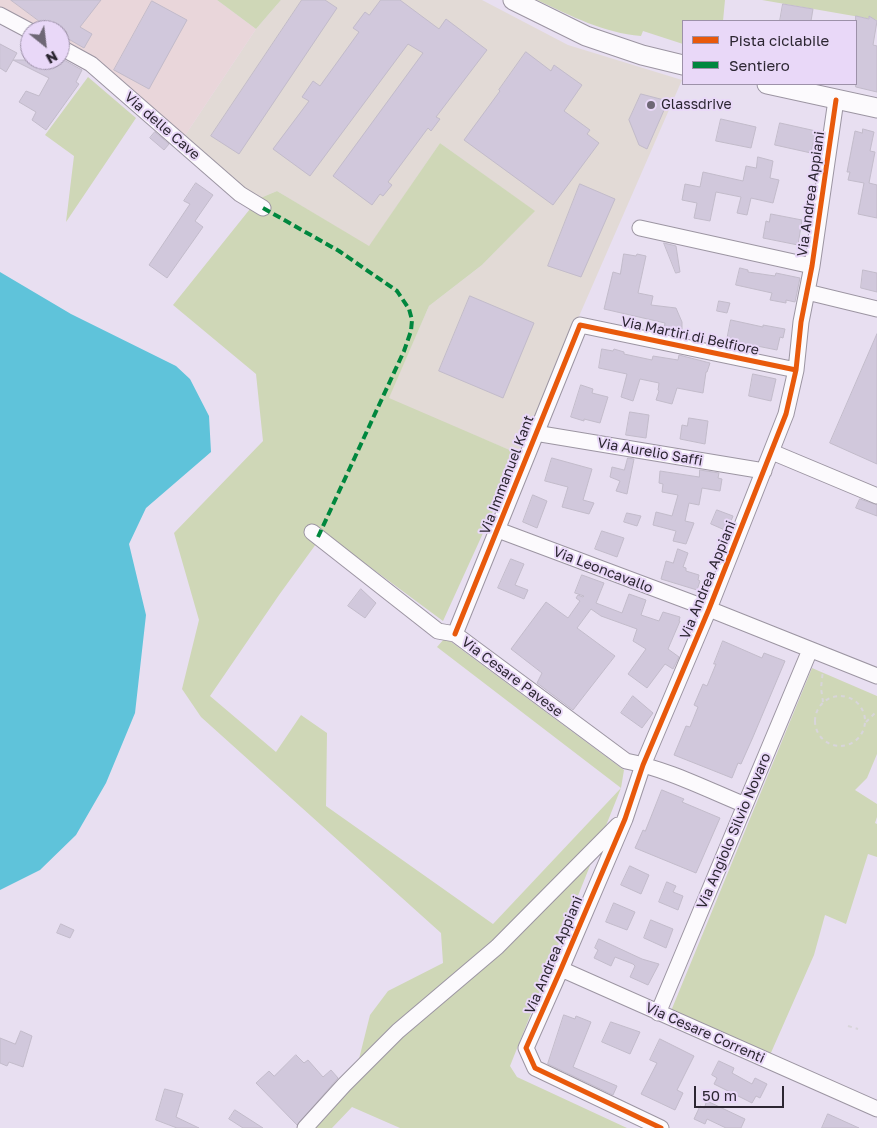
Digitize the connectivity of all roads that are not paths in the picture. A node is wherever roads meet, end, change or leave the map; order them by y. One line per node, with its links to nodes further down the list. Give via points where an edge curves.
1 (513, 0): 5 (main road, via 586,36 642,55)
2 (0, 15): 3 (street)
3 (20, 26)
4 (70, 52): 9 (street, Via delle Cave, via 91,64 240,194)
5 (682, 64)
6 (771, 85): 7 (main road)
7 (836, 100): 8 (main road); 11 (street, Via Andrea Appiani)
8 (877, 108)
9 (263, 208)
10 (640, 228): 11 (street)
11 (812, 266): 12 (street, Via Andrea Appiani)
12 (807, 292): 13 (street); 15 (street, Via Andrea Appiani)
13 (877, 309)
14 (580, 325): 15 (street, Via Martiri di Belfiore); 16 (street, Via Immanuel Kant)
15 (796, 370): 17 (street, Via Andrea Appiani, via 786,414)
16 (535, 433): 18 (street, Via Aurelio Saffi); 20 (street, Via Immanuel Kant)
17 (772, 452): 18 (street, Via Andrea Appiani); 19 (street)
18 (764, 471): 22 (street, Via Andrea Appiani)
19 (877, 496)
20 (498, 530): 22 (street, Via Leoncavallo); 23 (street, Via Immanuel Kant)
21 (312, 532): 23 (street, Via Cesare Pavese, via 438,631)
22 (709, 610): 24 (street, Via Leoncavallo); 26 (street, Via Andrea Appiani)
23 (454, 634): 26 (street, Via Cesare Pavese, via 626,761)
24 (810, 650): 25 (street, Via Leoncavallo); 27 (street, Via Angiolo Silvio Novaro)
25 (877, 676)
26 (644, 765): 27 (street, Via Cesare Pavese); 28 (street, Via Andrea Appiani)
27 (745, 805): 30 (street, Via Angiolo Silvio Novaro)
28 (625, 819): 29 (street, Via Andrea Appiani); 33 (street, via 497,947 398,1031)
29 (561, 969): 30 (street, Via Cesare Correnti); 32 (street, Via Andrea Appiani, via 526,1048 535,1068)
30 (658, 1013): 31 (street, Via Cesare Correnti)
31 (877, 1109)
32 (635, 1122): 34 (street)
33 (305, 1128)
34 (661, 1128)

